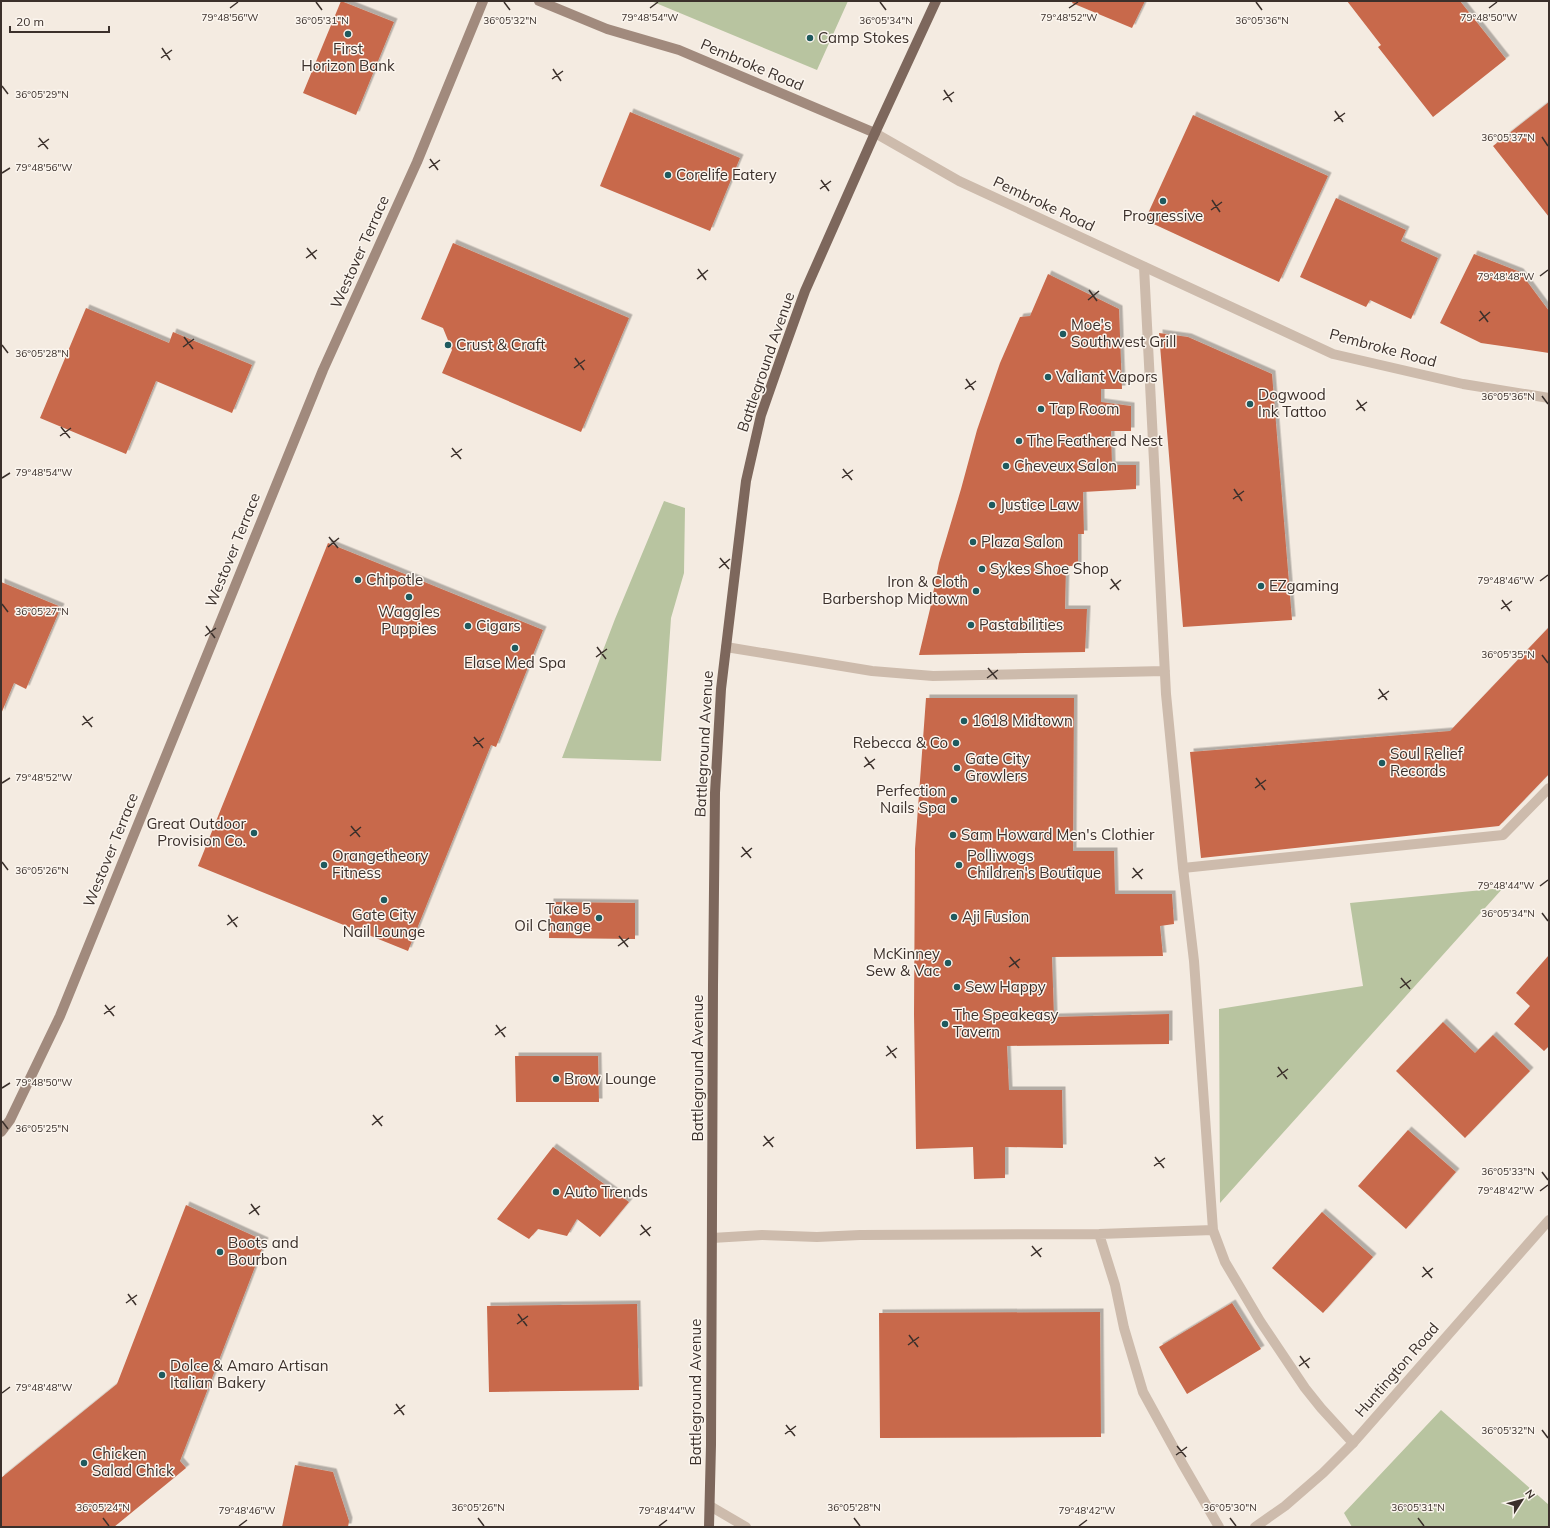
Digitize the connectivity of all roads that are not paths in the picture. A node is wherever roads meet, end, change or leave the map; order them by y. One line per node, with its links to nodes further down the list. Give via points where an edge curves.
1 (483, 1): 11 (main road, Westover Terrace, via 417,162 323,370 60,1016 10,1120)
2 (539, 1): 4 (main road, Pembroke Road, via 607,29 679,50)
3 (936, 1): 4 (main road, Battleground Avenue)
4 (875, 133): 5 (street, Pembroke Road, via 959,181); 7 (main road, Battleground Avenue, via 806,291 761,415 746,481)
5 (1144, 267): 6 (street, Pembroke Road, via 1333,354 1463,384); 8 (street)
6 (1549, 398)
7 (726, 647): 8 (street, via 872,671 933,676); 15 (main road, Battleground Avenue, via 715,794)
8 (1165, 671): 10 (street)
9 (1549, 788): 10 (street, via 1503,835)
10 (1183, 868): 13 (street, via 1194,961)
11 (1, 1132)
12 (1549, 1220): 16 (street, Huntington Road)
13 (1213, 1230): 14 (street); 16 (street, via 1225,1262 1264,1327 1305,1388)
14 (1099, 1234): 15 (street, via 817,1237 762,1235); 20 (street, via 1143,1392)
15 (712, 1238): 17 (main road, Battleground Avenue)
16 (1353, 1443): 21 (street, Huntington Road, via 1285,1506)
17 (710, 1506): 18 (main road, Battleground Avenue); 19 (street)
18 (709, 1527)
19 (746, 1527)
20 (1218, 1527)
21 (1255, 1527)

